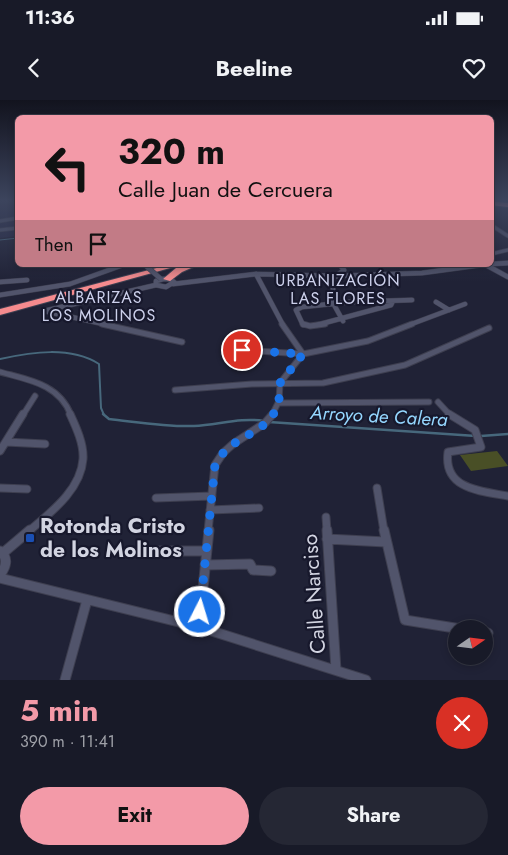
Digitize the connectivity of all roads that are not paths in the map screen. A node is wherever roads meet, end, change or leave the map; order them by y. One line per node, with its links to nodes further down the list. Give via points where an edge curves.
1 (15, 228): 3 (street)
2 (494, 228): 4 (street)
3 (0, 230)
4 (508, 236)
5 (508, 250): 6 (street)
6 (494, 253)
7 (508, 262): 8 (street)
8 (494, 264)
9 (117, 267): 24 (street, via 70,284)
10 (149, 267): 21 (street, bridge)
11 (156, 267): 30 (highway)
12 (169, 267): 32 (highway)
13 (188, 267): 21 (highway)
14 (342, 267): 18 (street, via 344,270)
15 (464, 267): 18 (street, via 422,273)
16 (489, 267): 19 (street)
17 (256, 274): 18 (street); 21 (street); 37 (street, via 285,330)
18 (335, 276): 28 (street)
19 (508, 278)
20 (27, 280): 22 (street)
21 (167, 281): 23 (street); 23 (street, via 163,287)
22 (0, 282)
23 (156, 285): 35 (street, via 44,312)
24 (0, 295)
25 (393, 300): 26 (street); 28 (street); 33 (street, via 391,305)
26 (412, 300)
27 (436, 302): 31 (street)
28 (333, 303): 33 (street); 33 (street, via 301,305 296,310 303,325 307,326)
29 (464, 304): 31 (street)
30 (0, 308)
31 (449, 310): 37 (street, via 368,341)
32 (0, 312)
33 (343, 320)
34 (489, 328): 39 (street, via 405,365 323,382)
35 (182, 342)
36 (242, 350): 37 (street)
37 (303, 354): 39 (street)
38 (0, 372): 61 (street, via 49,386 61,396 69,408 83,460 81,472 52,511)
39 (280, 383): 40 (street); 42 (street)
40 (175, 390)
41 (35, 396): 45 (street)
42 (280, 402): 43 (street); 51 (street, via 271,418 219,458 215,465)
43 (429, 402)
44 (438, 402): 52 (street, via 451,416 475,429 481,444 478,449 448,452 449,472 453,478 469,488)
45 (6, 442): 46 (street); 47 (street)
46 (45, 444)
47 (0, 451)
48 (0, 488): 50 (street)
49 (377, 488): 58 (street)
50 (27, 489)
51 (212, 496): 53 (street); 55 (street)
52 (508, 496)
53 (156, 498)
54 (259, 508): 55 (street)
55 (210, 510): 60 (street)
56 (326, 517): 57 (street, Calle Narciso)
57 (328, 539): 58 (street); 68 (street, Calle Narciso)
58 (386, 542): 67 (street, via 405,620)
59 (152, 551): 60 (street)
60 (206, 551): 62 (street)
61 (1, 552): 64 (street, via 7,561)
62 (205, 565): 63 (street, via 250,564 253,570); 66 (street)
63 (270, 571)
64 (0, 576): 65 (street)
65 (87, 600): 66 (street); 69 (street)
66 (199, 627): 68 (street)
67 (448, 627)
68 (336, 670): 70 (street)
69 (65, 680)
70 (366, 680)

